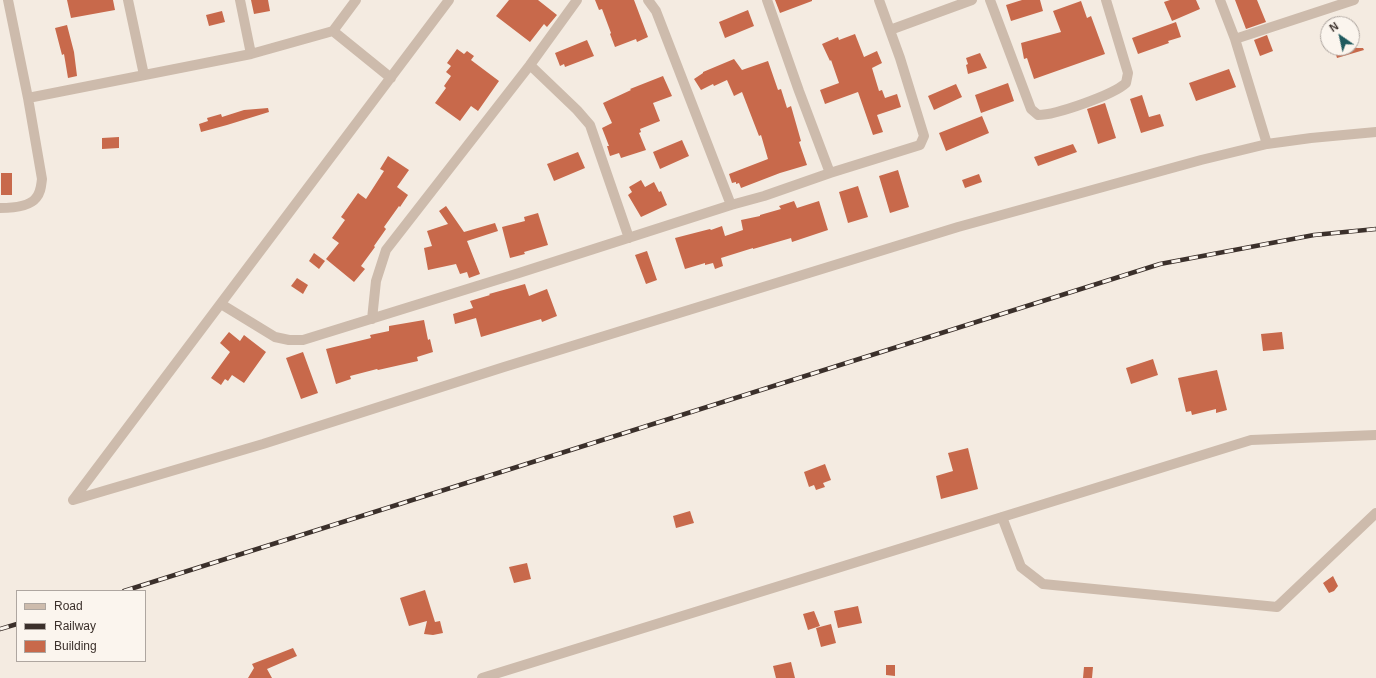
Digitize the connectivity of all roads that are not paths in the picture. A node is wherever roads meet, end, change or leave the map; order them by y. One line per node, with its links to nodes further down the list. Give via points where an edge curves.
1 (8, 0): 22 (street)
2 (128, 0): 20 (street)
3 (240, 0): 18 (street)
4 (356, 0): 16 (street)
5 (449, 0): 21 (street)
6 (577, 0): 19 (street)
7 (648, 0): 26 (street, via 656,12)
8 (767, 0): 25 (street)
9 (879, 0): 15 (street)
10 (972, 0): 15 (street)
11 (990, 0): 12 (street, via 1031,109 1038,115 1061,111 1113,92 1126,83 1128,73)
12 (1106, 0)
13 (1220, 0): 17 (street)
14 (1354, 0): 17 (street)
15 (890, 30): 25 (street, via 924,136 923,141 920,145)
16 (333, 31): 18 (street); 21 (street)
17 (1235, 39): 24 (street)
18 (252, 54): 20 (street)
19 (530, 65): 28 (street, via 590,125); 30 (street, via 386,250 376,281)
20 (144, 75): 22 (street)
21 (391, 78): 29 (street)
22 (28, 98): 27 (street, via 42,179 40,190 36,199 27,204)
23 (1376, 132): 24 (street)
24 (1267, 144): 29 (street, via 958,227 263,444 73,500)
25 (830, 173): 26 (street)
26 (731, 205): 28 (street)
27 (0, 208)
28 (629, 238): 30 (street)
29 (221, 304): 30 (street, via 275,337 289,340 303,340)
30 (372, 319)
31 (1376, 435): 33 (street, via 1251,440)
32 (1376, 513): 33 (street, via 1277,607 1043,584 1021,567)
33 (1002, 517): 34 (street)
34 (482, 678)

